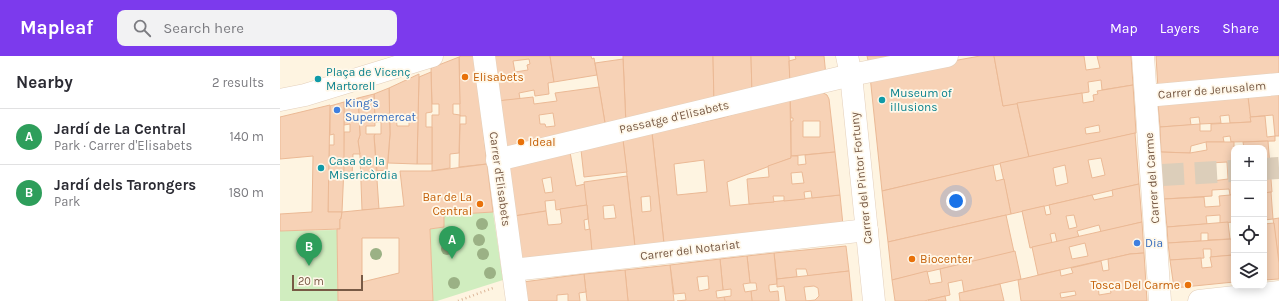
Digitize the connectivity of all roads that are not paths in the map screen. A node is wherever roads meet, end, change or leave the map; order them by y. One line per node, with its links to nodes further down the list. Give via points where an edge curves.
1 (432, 56): 8 (street, via 305,95)
2 (484, 56): 9 (street, Carrer d'Elisabets)
3 (947, 56): 5 (street, Passatge d'Elisabets)
4 (1144, 56): 7 (street, Carrer del Carme)
5 (849, 65): 9 (street, Passatge d'Elisabets); 10 (street, Carrer del Pintor Fortuny)
6 (1279, 84): 7 (street, Carrer de Jerusalem)
7 (1146, 96): 14 (street, Carrer del Carme)
8 (280, 100)
9 (497, 160): 11 (street, Carrer d'Elisabets)
10 (867, 230): 11 (street, Carrer del Notariat); 13 (street, Carrer del Pintor Fortuny)
11 (515, 285)
12 (1279, 292): 15 (street)
13 (874, 301)
14 (1160, 301)
15 (1199, 301)

